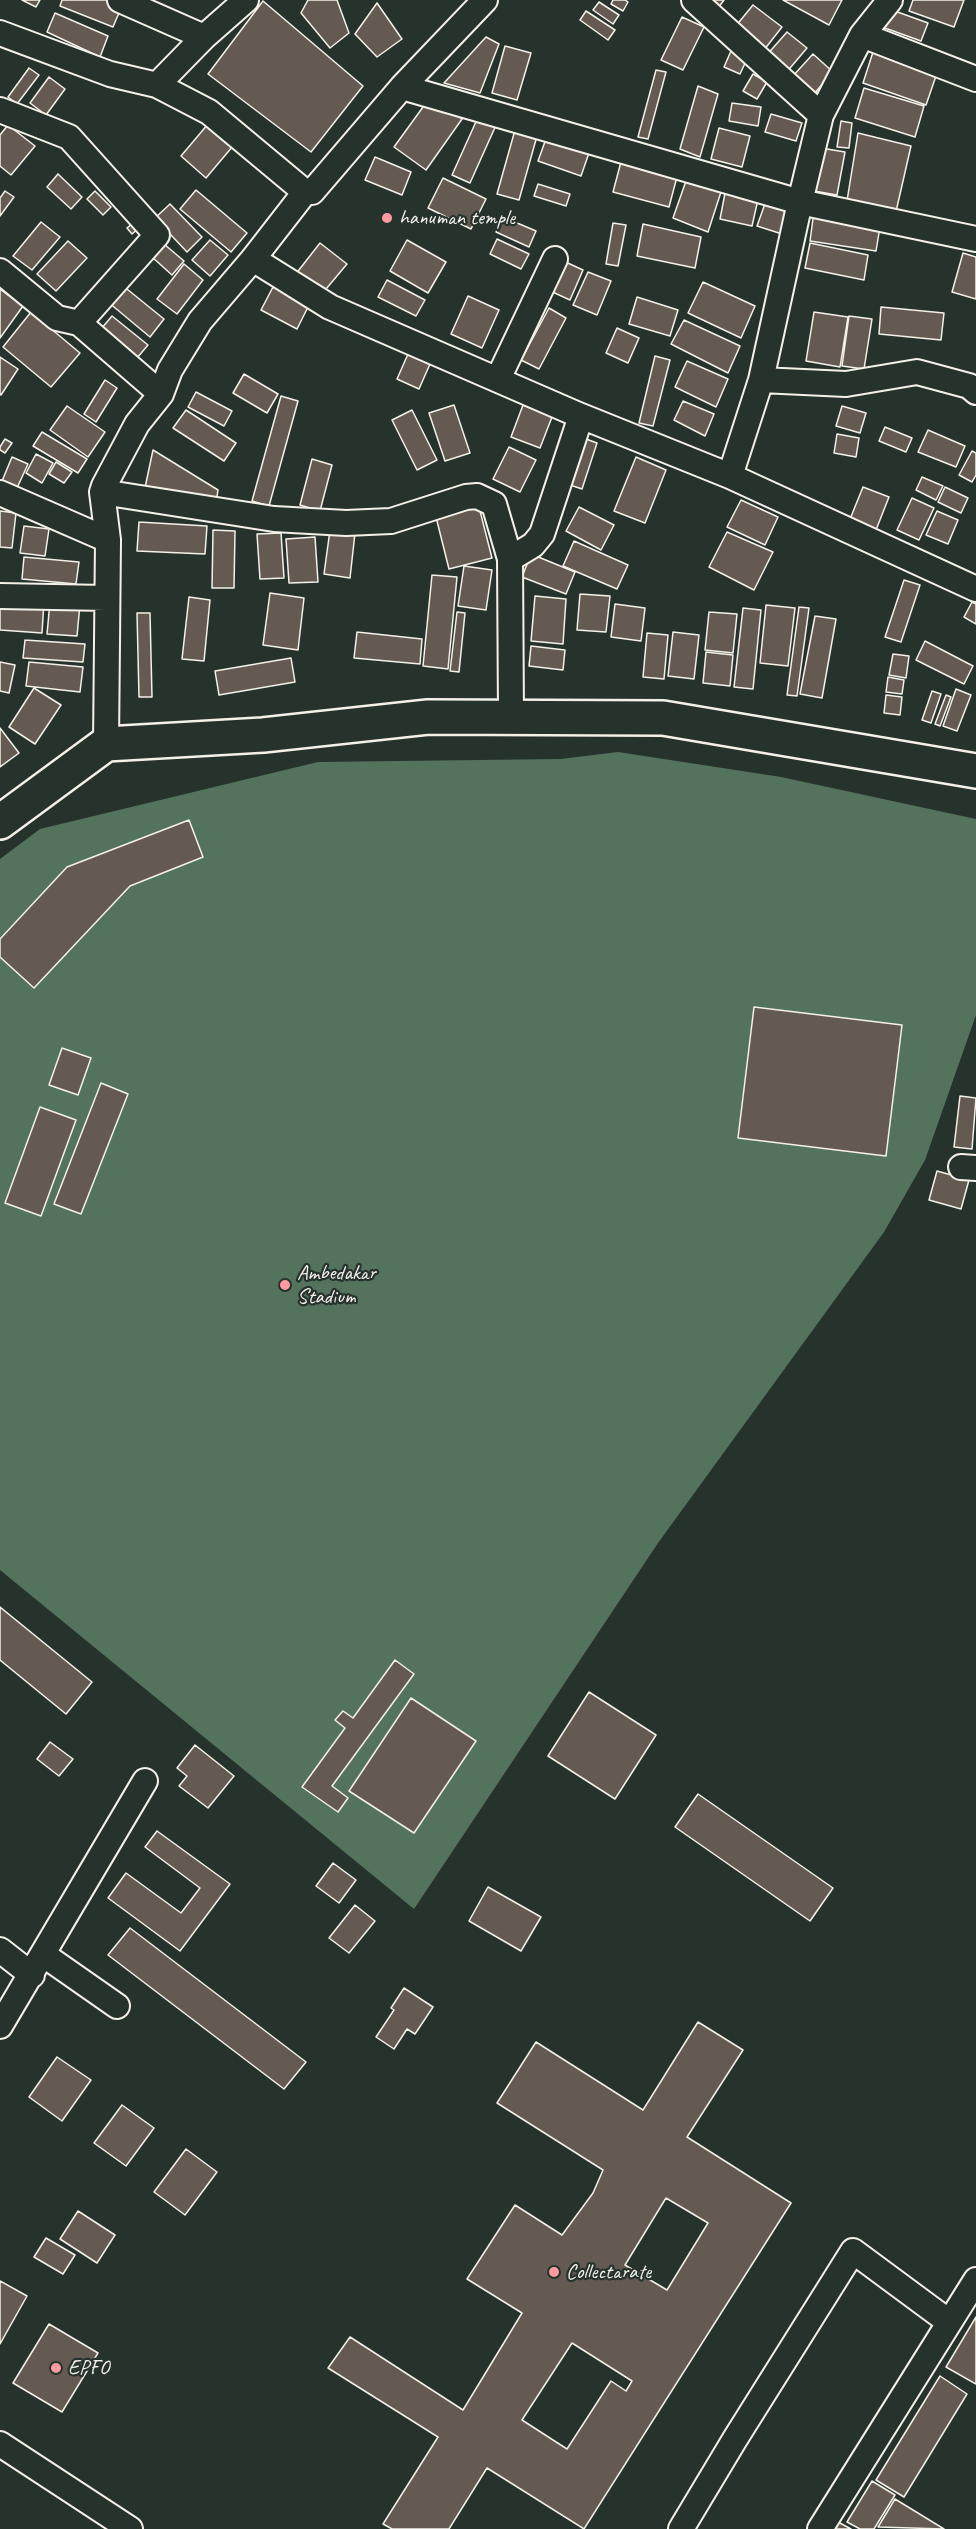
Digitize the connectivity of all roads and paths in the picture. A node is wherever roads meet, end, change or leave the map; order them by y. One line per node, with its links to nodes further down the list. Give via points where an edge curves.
1 (120, 0): 8 (street)
2 (246, 0): 8 (street)
3 (485, 0): 11 (street)
4 (694, 0): 13 (street)
5 (890, 0): 7 (street)
6 (0, 33): 10 (street, via 110,74)
7 (862, 35): 9 (street); 13 (street)
8 (204, 37): 10 (street)
9 (976, 79)
10 (157, 85): 14 (street, via 209,111)
11 (402, 87): 14 (street, via 312,192); 15 (street)
12 (0, 110): 20 (street, via 69,137 157,235)
13 (821, 115): 15 (street)
14 (305, 192): 17 (street)
15 (800, 202): 16 (street); 22 (street)
16 (976, 239)
17 (253, 259): 21 (street, via 330,307); 24 (street, via 200,321 170,370)
18 (555, 259): 21 (street)
19 (0, 271): 20 (street, via 57,318)
20 (79, 323): 24 (street)
21 (498, 379): 25 (street)
22 (761, 380): 23 (street, via 846,384 917,372 969,386); 26 (street)
23 (976, 392)
24 (161, 394): 27 (street, via 130,435)
25 (581, 416): 26 (street); 30 (street, via 542,534 533,545)
26 (730, 476): 31 (street)
27 (102, 492): 29 (street); 30 (street, via 274,519 346,523 391,521 477,496 494,504)
28 (0, 493): 29 (street)
29 (108, 540): 33 (street)
30 (510, 559): 34 (street)
31 (976, 589)
32 (0, 596): 33 (street)
33 (106, 598): 35 (street)
34 (511, 716): 35 (street, via 428,717 263,735); 36 (street, via 663,718)
35 (106, 744): 37 (street)
36 (976, 771)
37 (0, 822)
38 (145, 1781): 40 (street)
39 (0, 1950): 40 (street)
40 (38, 1965): 41 (street); 42 (street)
41 (117, 2006)
42 (0, 2026)
43 (976, 2280): 44 (street)
44 (949, 2322): 47 (street, via 853,2252); 48 (street)
45 (0, 2444): 46 (street)
46 (130, 2529)
47 (681, 2529)
48 (820, 2529)

